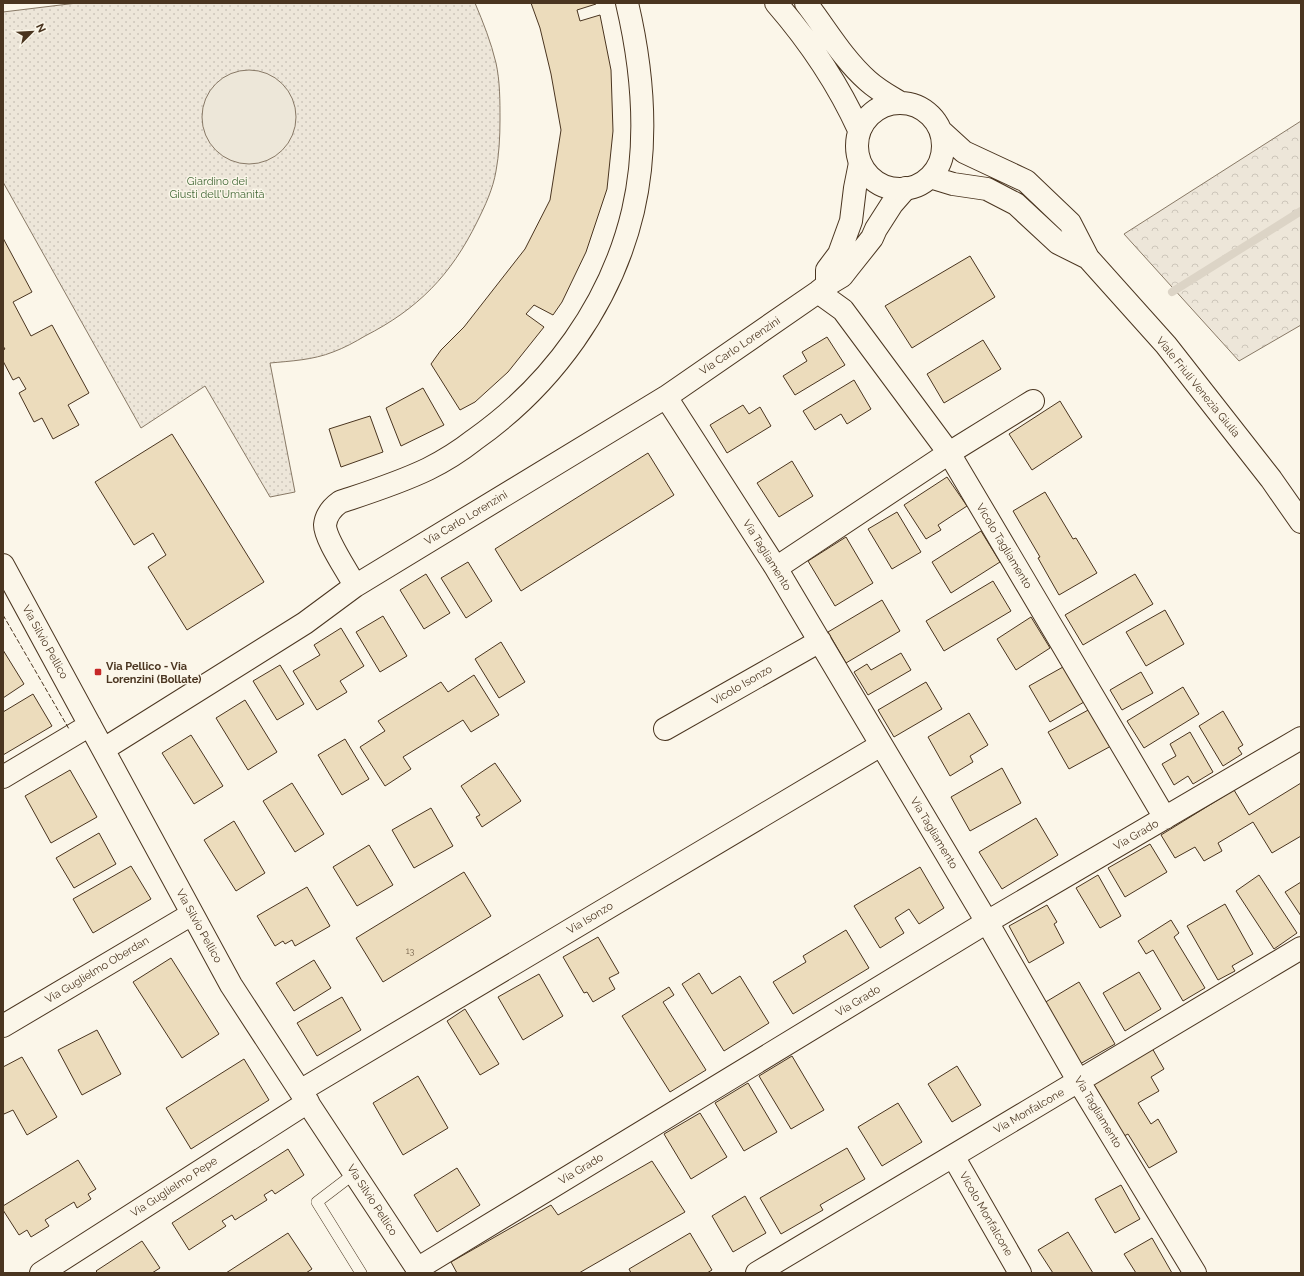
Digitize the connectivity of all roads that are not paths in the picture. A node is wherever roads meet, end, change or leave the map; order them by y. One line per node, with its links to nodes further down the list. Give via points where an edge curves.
1 (627, 3): 18 (street, via 634,30 642,99 640,170 633,211 608,282 583,328 560,361 528,396 490,429 429,468 334,506 326,518 326,531)
2 (776, 3): 5 (street, via 829,74)
3 (806, 3): 4 (street, via 848,60 868,81)
4 (899, 102): 5 (street, via 886,104 875,110 865,119); 6 (street, via 913,104 924,110 934,119)
5 (859, 130): 7 (street, via 857,152)
6 (941, 131): 8 (street, via 942,156); 10 (street, Viale Friuli Venezia Giulia, via 964,152 1026,180 1070,223)
7 (860, 163): 9 (street, via 878,184); 11 (street, via 851,221 839,254 827,270)
8 (930, 177): 9 (street, via 919,185); 10 (street, Viale Friuli Venezia Giulia, via 952,184 987,189 1016,204 1058,243)
9 (906, 188): 11 (street, Via Carlo Lorenzini, via 842,276)
10 (1088, 258): 15 (street, Viale Friuli Venezia Giulia, via 1166,345 1271,479)
11 (823, 289): 12 (street, Via Carlo Lorenzini); 14 (street, Vicolo Tagliamento, via 843,310)
12 (666, 397): 17 (street, Via Tagliamento); 18 (street, Via Carlo Lorenzini)
13 (1033, 401): 14 (street)
14 (949, 453): 17 (street); 26 (street, Vicolo Tagliamento)
15 (1301, 522)
16 (3, 565): 20 (street, Via Silvio Pellico)
17 (776, 568): 19 (street, Via Tagliamento)
18 (355, 586): 24 (street, Via Carlo Lorenzini, via 305,623)
19 (820, 641): 21 (street, Vicolo Isonzo); 23 (street, Via Tagliamento)
20 (90, 725): 24 (street, Via Silvio Pellico); 25 (street)
21 (665, 729)
22 (1301, 738): 26 (street, Via Grado)
23 (881, 745): 28 (street, Via Tagliamento); 32 (street, Via Isonzo)
24 (104, 750): 27 (street, Via Silvio Pellico)
25 (3, 778)
26 (1165, 818): 28 (street, Via Grado)
27 (192, 914): 30 (street, Via Guglielmo Oberdan); 32 (street, Via Silvio Pellico, via 231,985)
28 (987, 922): 31 (street, Via Tagliamento); 35 (street, Via Grado)
29 (1301, 948): 31 (street, Via Monfalcone)
30 (3, 1026)
31 (1079, 1082): 33 (street, Via Monfalcone); 40 (street, Via Tagliamento)
32 (304, 1096): 34 (street, Via Silvio Pellico); 36 (street, Via Guglielmo Pepe)
33 (953, 1156): 38 (street, Via Monfalcone); 39 (street, Vicolo Monfalcone)
34 (355, 1173): 35 (street, Via Silvio Pellico); 37 (lane, via 317,1202)
35 (419, 1271)
36 (41, 1273)
37 (361, 1273)
38 (757, 1273)
39 (1020, 1273)
40 (1195, 1273)

